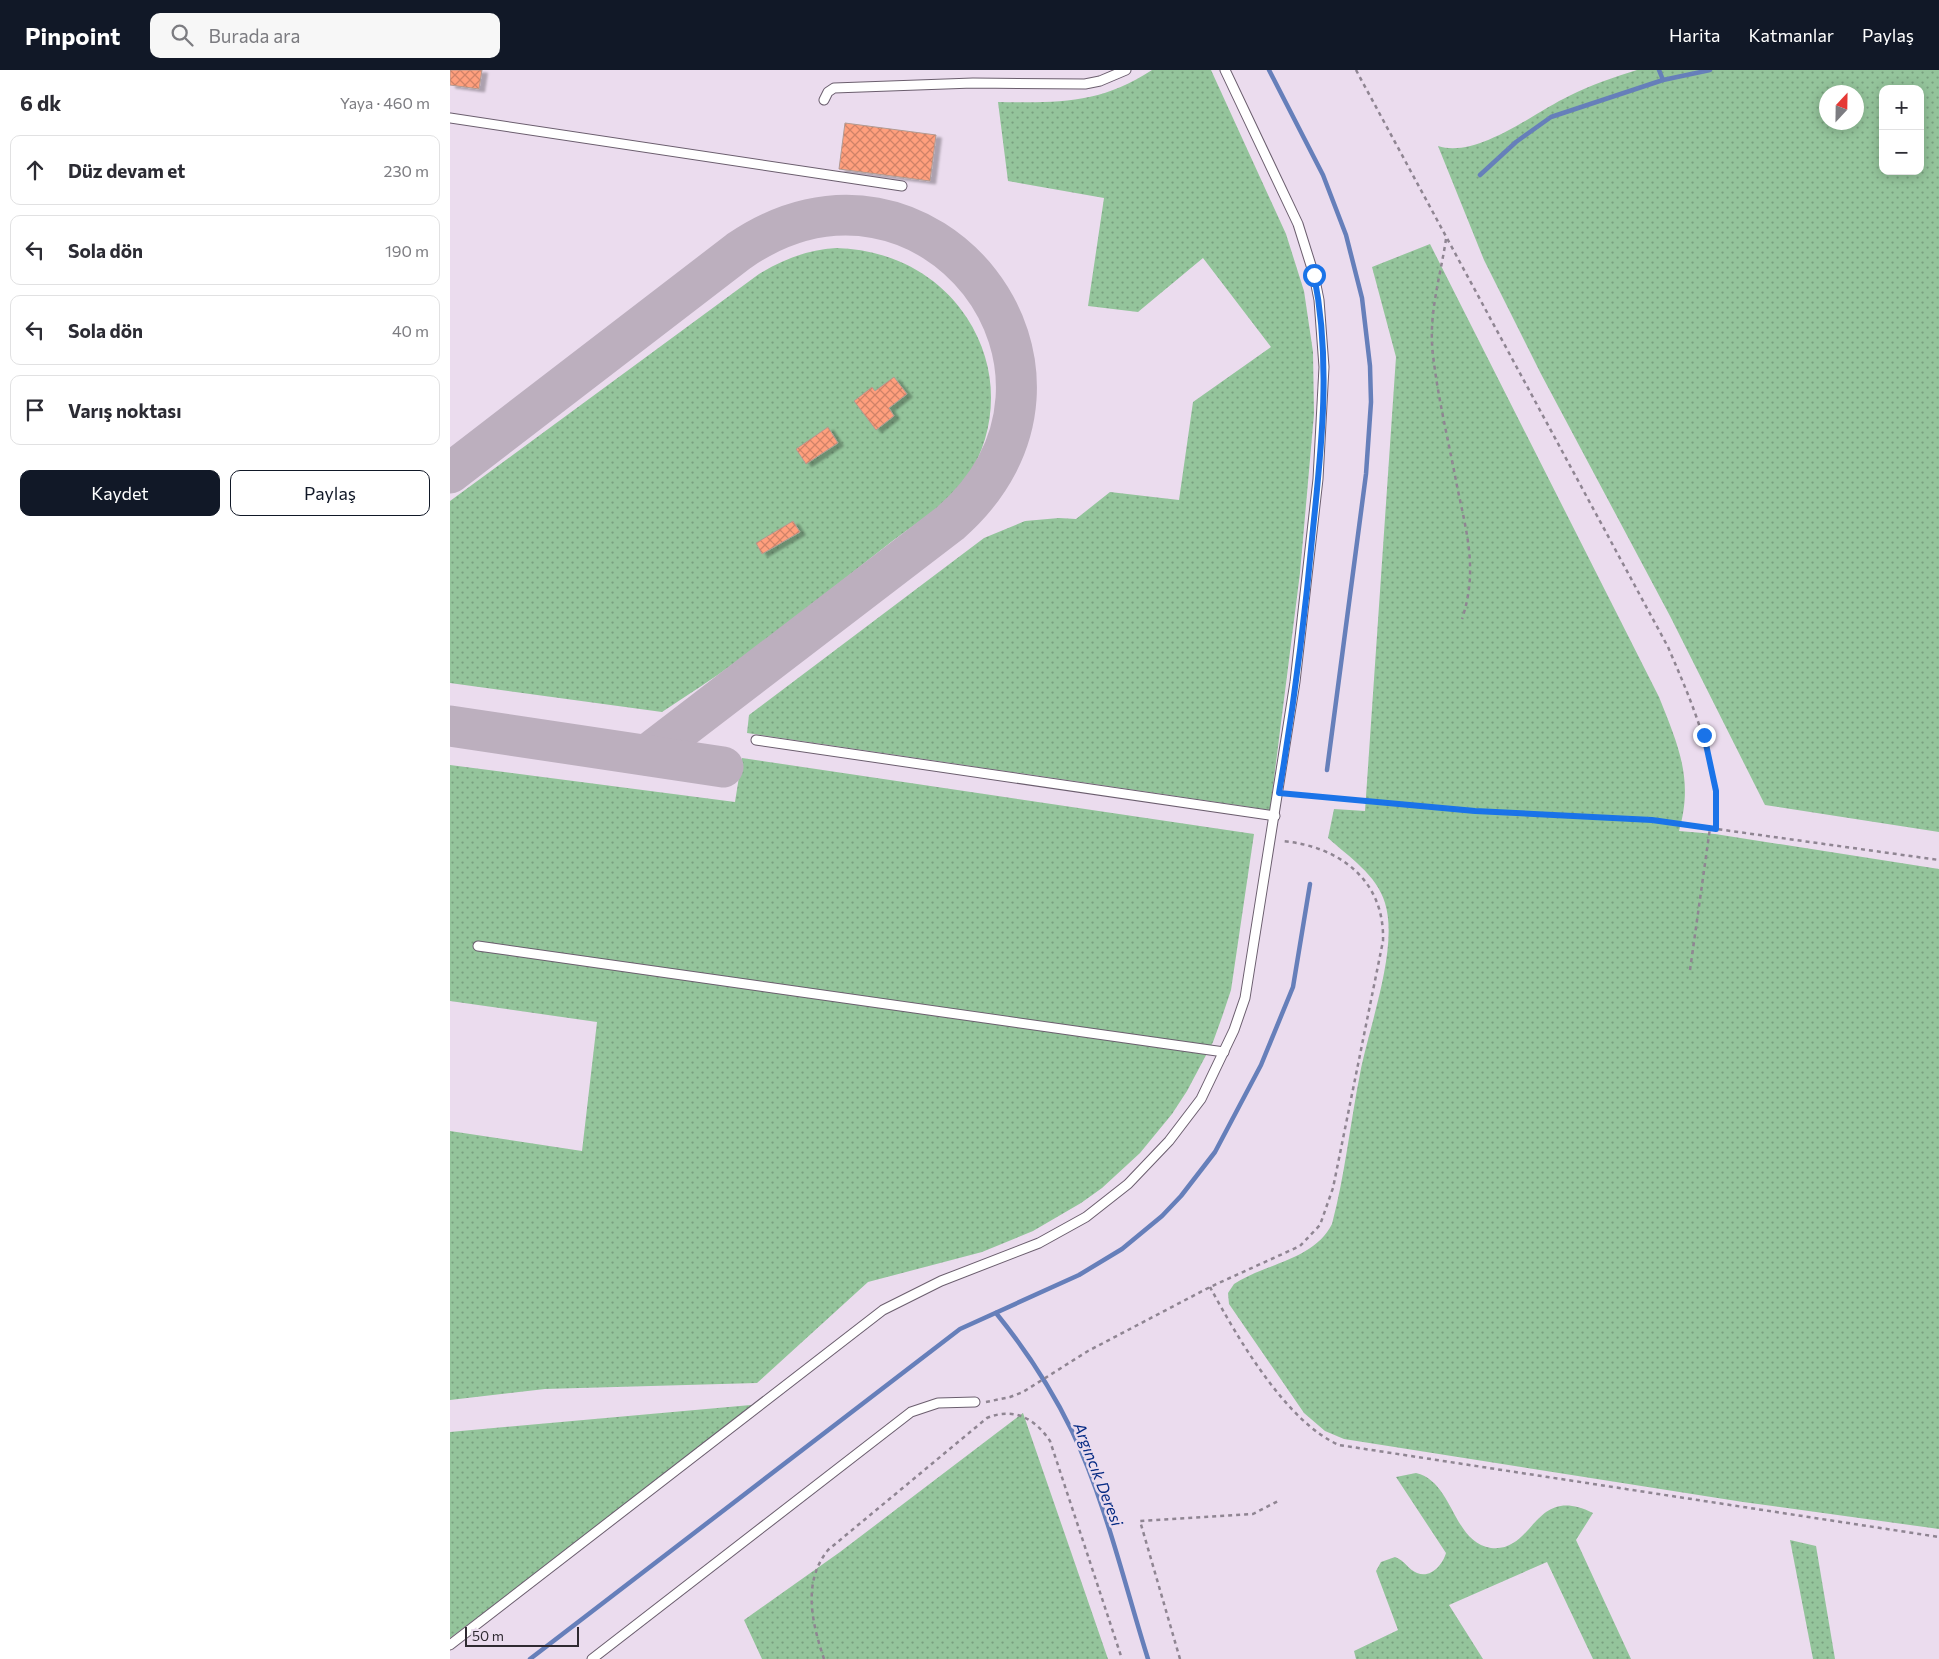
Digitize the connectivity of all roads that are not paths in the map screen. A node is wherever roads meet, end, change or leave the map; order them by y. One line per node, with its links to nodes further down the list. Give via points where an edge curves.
1 (1126, 70): 3 (lane, via 1085,84 972,83 834,88)
2 (1225, 70): 7 (lane, via 1298,224 1314,275 1323,337 1322,424 1314,525)
3 (824, 100)
4 (450, 118): 5 (lane)
5 (902, 186)
6 (756, 740): 7 (lane)
7 (1276, 816): 9 (lane, via 1249,978)
8 (478, 946): 9 (lane)
9 (1224, 1052): 11 (lane, via 1180,1129 1147,1166 1108,1201 1039,1243 941,1281 883,1310)
10 (975, 1402): 12 (lane, via 938,1403 911,1412)
11 (450, 1645)
12 (592, 1659)

